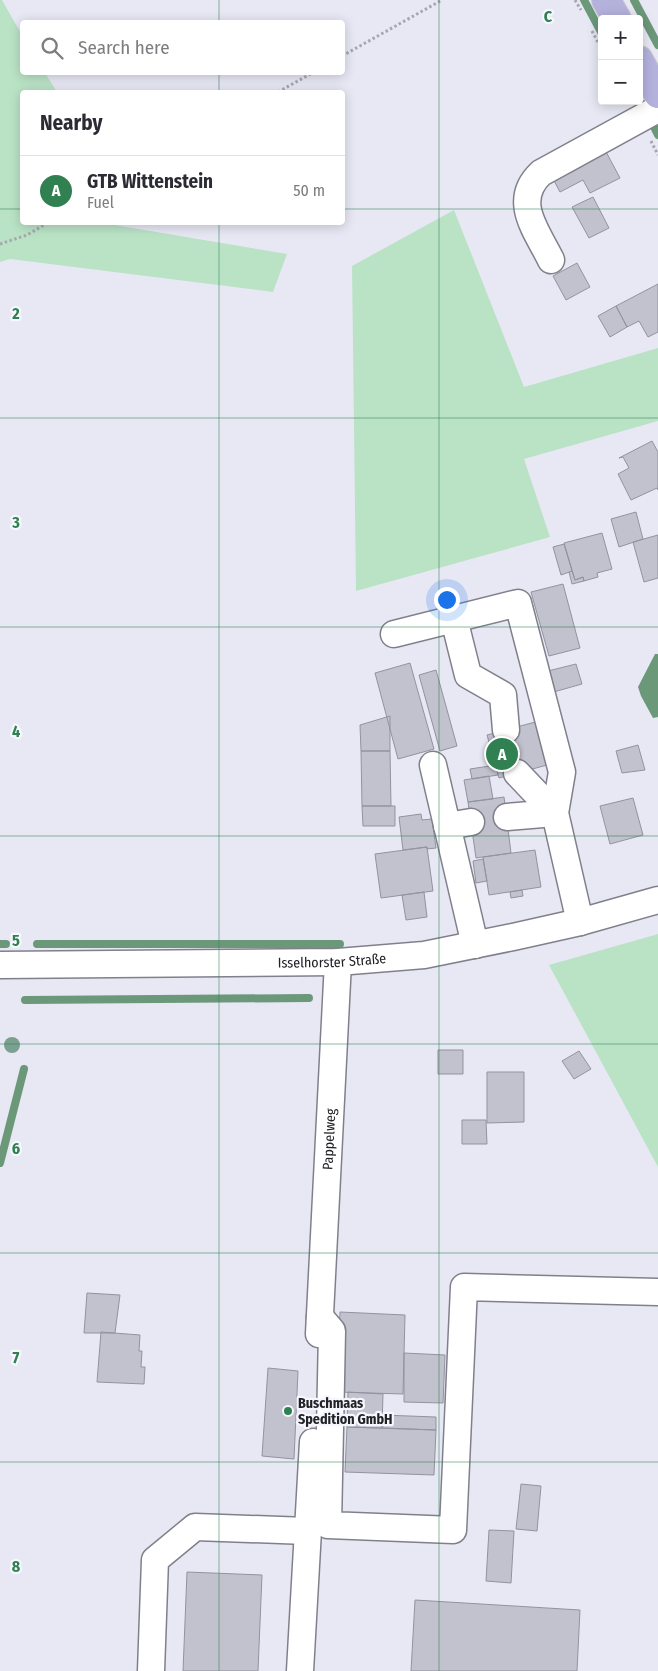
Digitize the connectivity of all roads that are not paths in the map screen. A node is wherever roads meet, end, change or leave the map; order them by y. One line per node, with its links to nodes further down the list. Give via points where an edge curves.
1 (606, 0): 2 (main road)
2 (614, 15)
3 (643, 67): 4 (main road)
4 (658, 94)
5 (658, 109): 6 (street, via 541,173 533,181 527,194 526,209)
6 (552, 260)
7 (454, 619): 8 (street); 9 (street, via 518,603); 10 (street, via 468,675)
8 (394, 634)
9 (540, 687): 10 (street); 14 (street, via 562,772)
10 (503, 695): 11 (street)
11 (506, 730)
12 (433, 765): 18 (street, via 459,824)
13 (517, 773): 14 (street)
14 (555, 812): 15 (street); 17 (street)
15 (507, 817)
16 (658, 900): 17 (street, Isselhorster Straße)
17 (580, 922): 18 (street, Isselhorster Straße)
18 (475, 945): 19 (street, Isselhorster Straße, via 424,955)
19 (338, 962): 20 (street, Isselhorster Straße); 22 (street, Pappelweg)
20 (0, 965)
21 (658, 1292): 22 (street, via 464,1287 453,1530 328,1525 332,1331)
22 (320, 1317): 23 (street, Pappelweg)
23 (307, 1531): 24 (street, via 195,1527 155,1560); 25 (street, Pappelweg)
24 (150, 1671)
25 (300, 1671)

